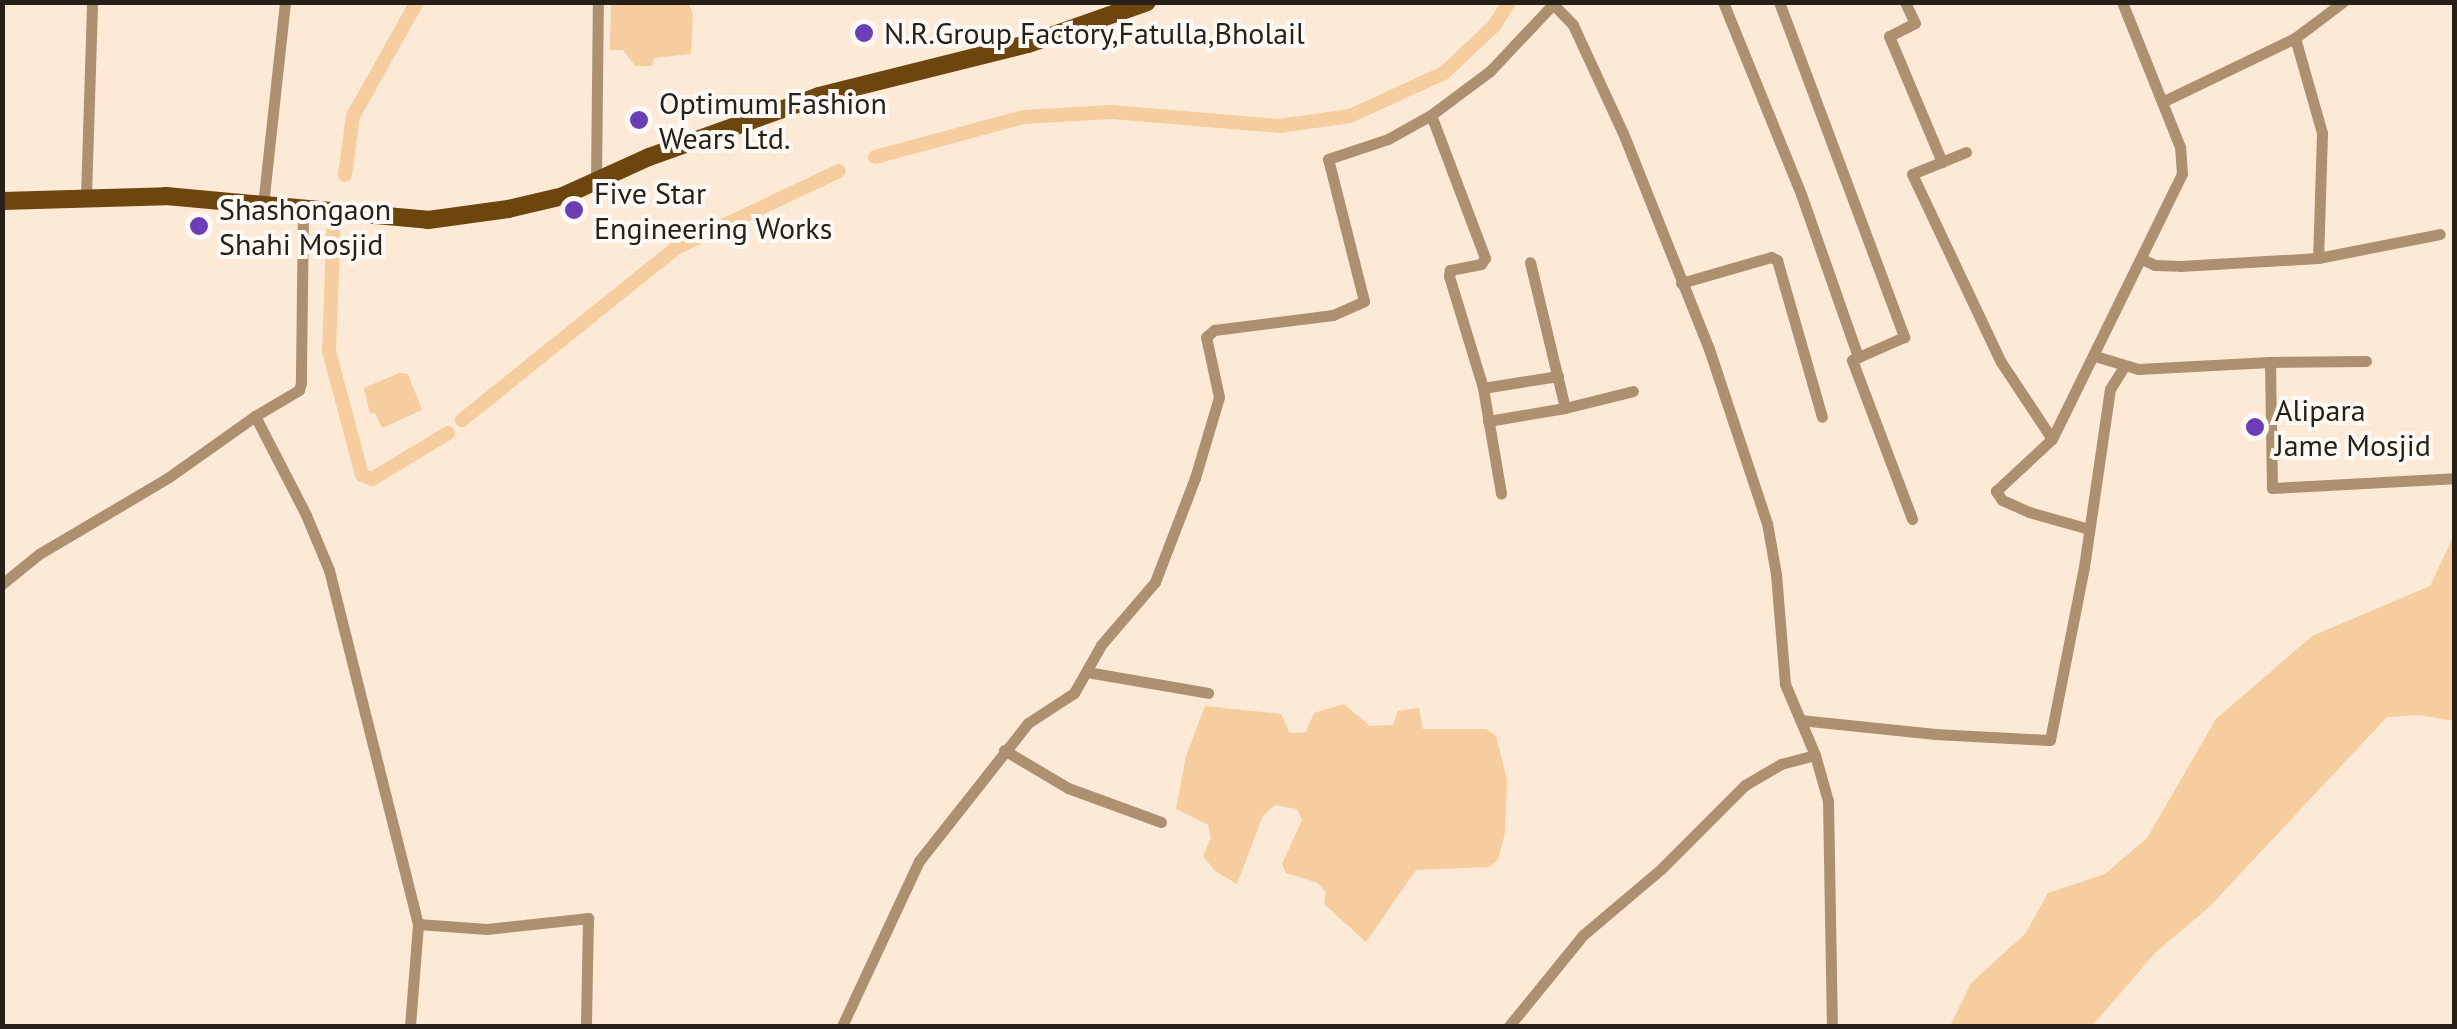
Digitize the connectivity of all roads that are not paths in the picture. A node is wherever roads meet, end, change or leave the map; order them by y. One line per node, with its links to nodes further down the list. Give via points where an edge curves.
1 (92, 2): 17 (street)
2 (286, 2): 19 (street)
3 (598, 2): 16 (street)
4 (1147, 2): 16 (main road, via 1028,44 819,96)
5 (1723, 2): 27 (street)
6 (1779, 2): 27 (street, via 1904,337)
7 (1905, 2): 15 (street, via 1915,23 1889,36)
8 (2122, 2): 12 (street)
9 (2343, 2): 11 (street)
10 (1554, 3): 13 (street, via 1490,71); 25 (street, via 1573,25 1615,116)
11 (2294, 38): 12 (street); 22 (street, via 2322,133)
12 (2162, 102): 23 (street, via 2180,147 2182,174)
13 (1431, 115): 32 (street, via 1485,258 1449,273); 44 (street, via 1388,139 1328,159 1364,301 1333,315 1214,330 1206,338 1219,397 1195,478 1156,582 1100,645)
14 (1966, 152): 15 (street)
15 (1942, 162): 38 (street, via 1912,174 2000,362)
16 (596, 181): 20 (main road, via 508,209 428,220)
17 (86, 196): 18 (main road); 19 (main road)
18 (2, 201)
19 (263, 205): 20 (main road)
20 (303, 208): 35 (street, via 301,383)
21 (2440, 234): 22 (street)
22 (2318, 258): 23 (street, via 2180,266)
23 (2142, 259): 26 (street)
24 (1530, 262): 31 (street)
25 (1681, 283): 36 (street, via 1776,260); 46 (street, via 1766,522 1785,684)
26 (2095, 356): 30 (street); 38 (street)
27 (1858, 358): 41 (street, via 1852,360)
28 (2366, 361): 29 (street)
29 (2270, 362): 30 (street); 39 (street, via 2272,488)
30 (2124, 367): 42 (street, via 2110,389)
31 (1558, 376): 32 (street); 34 (street)
32 (1483, 388): 37 (street)
33 (1632, 392): 34 (street)
34 (1565, 408): 37 (street)
35 (255, 416): 43 (street); 50 (street, via 328,570)
36 (1822, 418)
37 (1488, 421): 40 (street)
38 (2052, 439): 42 (street, via 1996,491 2029,512)
39 (2454, 478)
40 (1501, 493)
41 (1912, 519)
42 (2089, 529): 46 (street, via 2050,740)
43 (2, 584)
44 (1087, 672): 45 (street); 47 (street, via 1074,693 1028,723)
45 (1208, 693)
46 (1800, 720): 48 (street)
47 (1004, 750): 49 (street, via 1068,788); 53 (street, via 919,861)
48 (1815, 756): 54 (street, via 1781,764 1744,784 1661,869 1582,935); 55 (street, via 1828,801)
49 (1161, 822)
50 (418, 924): 51 (street); 52 (street, via 487,929 588,918)
51 (410, 1026)
52 (586, 1026)
53 (842, 1026)
54 (1510, 1026)
55 (1832, 1026)

